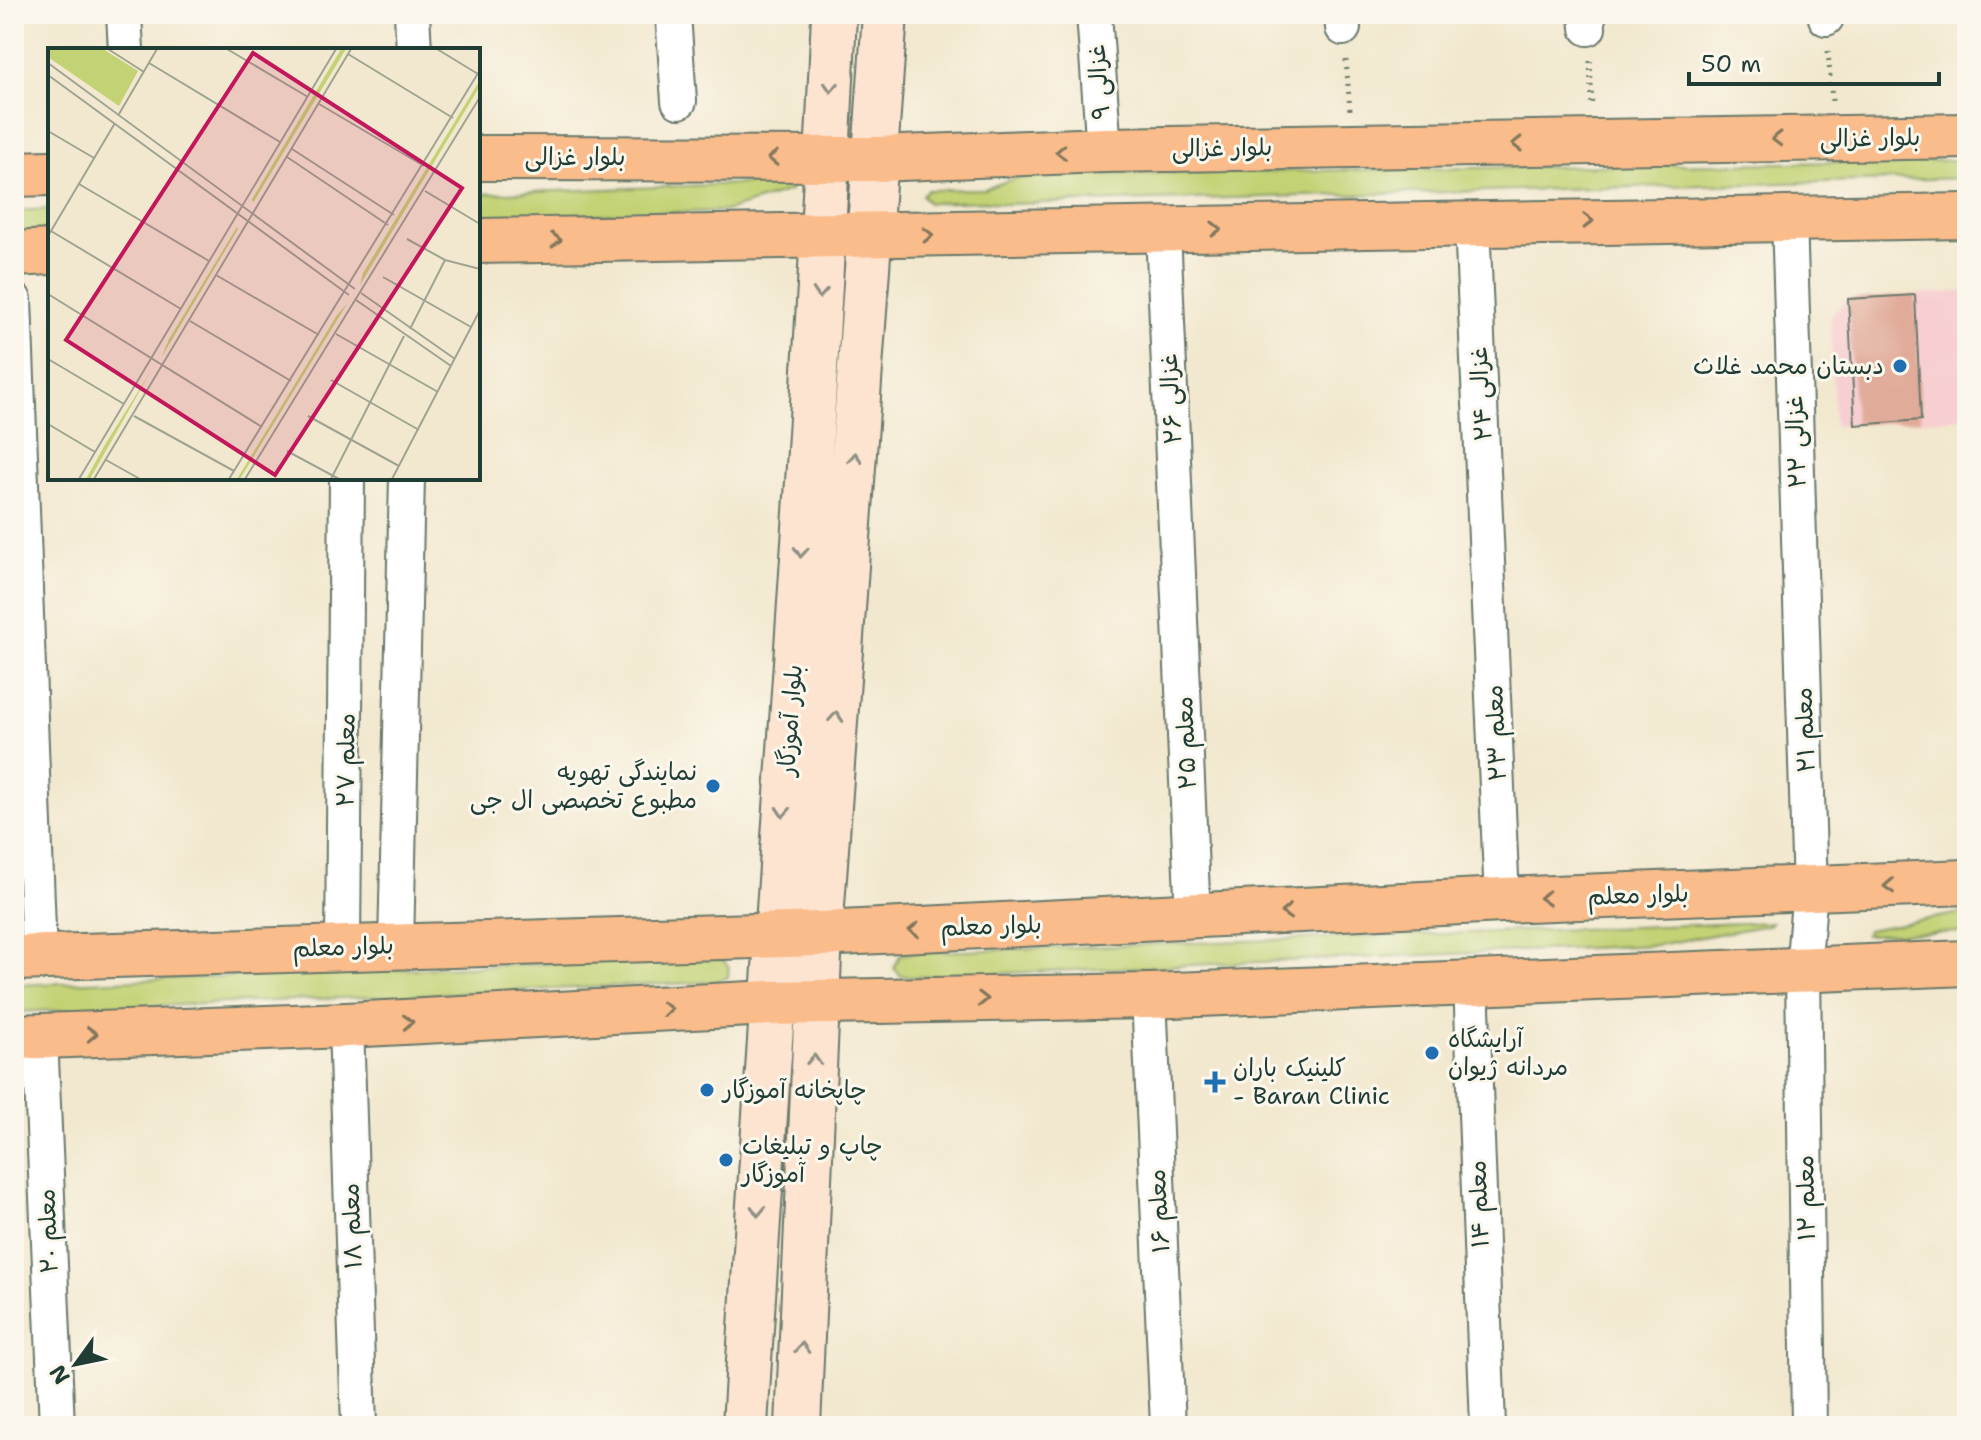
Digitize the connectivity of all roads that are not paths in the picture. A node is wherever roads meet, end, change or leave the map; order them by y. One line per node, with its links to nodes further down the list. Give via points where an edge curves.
1 (124, 14): 7 (street)
2 (412, 14): 8 (street)
3 (673, 14): 9 (street)
4 (834, 14): 13 (main road, بلوار آموزگار, one-way to 13)
5 (885, 14): 14 (main road, بلوار آموزگار)
6 (1094, 14): 11 (street, غزالی ۹)
7 (126, 48)
8 (414, 48)
9 (679, 101)
10 (1967, 136): 11 (main road, بلوار غزالی, one-way to 11)
11 (1104, 150): 14 (main road, بلوار غزالی, one-way to 14)
12 (480, 158): 13 (main road, بلوار غزالی, one-way to 12)
13 (828, 159): 14 (main road, بلوار غزالی); 22 (main road, بلوار آموزگار)
14 (876, 159): 21 (main road, بلوار آموزگار)
15 (48, 173): 16 (main road)
16 (14, 174)
17 (1967, 216): 18 (main road)
18 (1789, 217): 19 (main road, one-way to 18); 31 (street, غزالی ۲۲)
19 (1472, 223): 20 (main road, one-way to 19); 29 (street, غزالی ۲۴)
20 (1163, 230): 21 (main road, one-way to 20); 30 (street, غزالی ۲۶)
21 (871, 236): 22 (main road); 37 (main road, بلوار آموزگار, one-way to 21)
22 (824, 237): 23 (main road, one-way to 22); 36 (main road, بلوار آموزگار, one-way to 36)
23 (480, 241)
24 (48, 252): 25 (main road)
25 (14, 254)
26 (14, 300): 40 (street, via 25,597)
27 (347, 480): 39 (street, معلم ۲۷)
28 (407, 480): 38 (street)
29 (1490, 565): 34 (street, معلم ۲۳)
30 (1179, 568): 35 (street, معلم ۲۵)
31 (1800, 571): 33 (street, معلم ۲۱)
32 (1967, 882): 33 (main road, بلوار معلم, one-way to 33)
33 (1810, 890): 34 (main road, بلوار معلم, one-way to 34); 42 (street, معلم ۲۱)
34 (1502, 900): 35 (main road, بلوار معلم, one-way to 35)
35 (1193, 918): 37 (main road, بلوار معلم, one-way to 37)
36 (775, 934): 37 (main road, بلوار معلم); 38 (main road, بلوار معلم); 45 (main road, بلوار آموزگار)
37 (820, 934): 46 (main road, بلوار آموزگار)
38 (396, 945): 39 (main road, بلوار معلم)
39 (343, 946): 40 (main road, بلوار معلم)
40 (27, 957)
41 (1967, 963): 42 (main road)
42 (1803, 970): 43 (main road); 55 (street, معلم ۱۲)
43 (1471, 982): 44 (main road); 54 (street, معلم ۱۴)
44 (1149, 996): 46 (main road, one-way to 44); 53 (street, معلم ۱۶)
45 (770, 1003): 46 (main road); 47 (main road, one-way to 45); 51 (main road, بلوار آموزگار, one-way to 51)
46 (817, 1003): 52 (main road, بلوار آموزگار, one-way to 46)
47 (346, 1025): 48 (main road, one-way to 47); 50 (street, معلم ۱۸)
48 (27, 1036): 49 (street, معلم ۲۰)
49 (57, 1426)
50 (359, 1426)
51 (745, 1426)
52 (798, 1426)
53 (1168, 1426)
54 (1488, 1426)
55 (1809, 1426)

